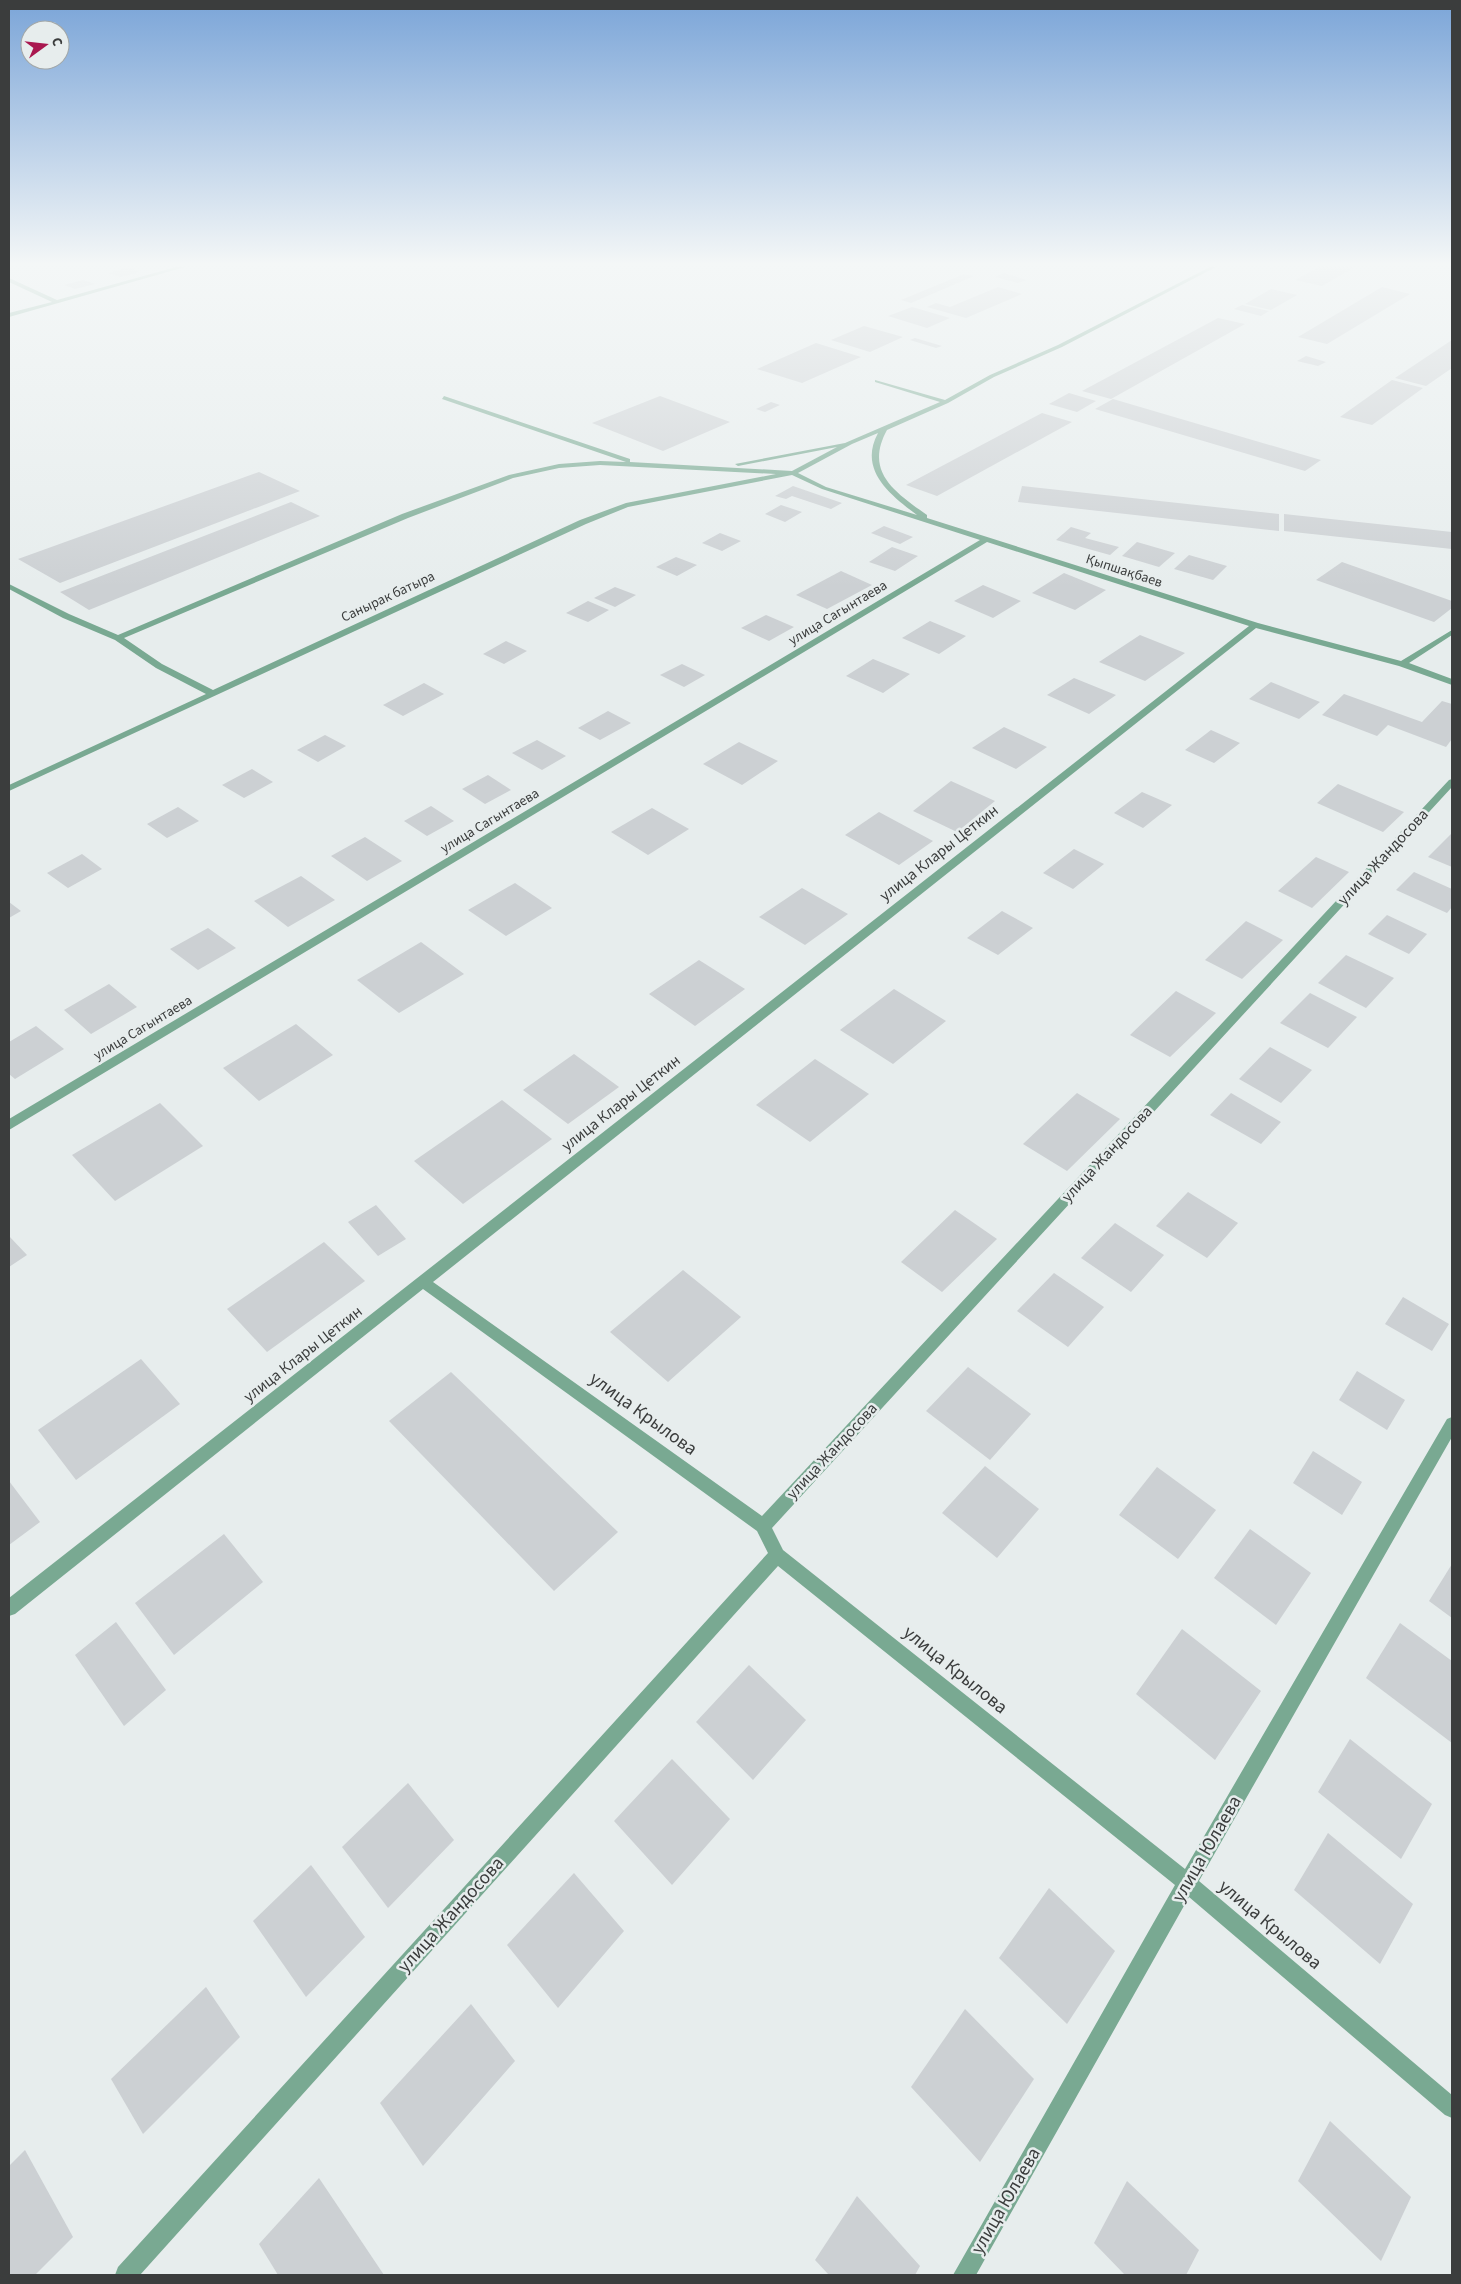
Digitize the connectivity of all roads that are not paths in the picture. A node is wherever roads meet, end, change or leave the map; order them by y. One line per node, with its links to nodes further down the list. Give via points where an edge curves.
1 (997, 374): 4 (street)
2 (876, 381): 4 (street)
3 (444, 398): 7 (street)
4 (946, 402): 5 (street)
5 (884, 429): 6 (street); 10 (street, via 874,450 878,474 896,496)
6 (850, 443): 8 (street, via 749,463); 9 (street)
7 (640, 464): 8 (street); 15 (street, via 559,466 511,476 405,516)
8 (704, 467): 9 (street)
9 (792, 473): 10 (street, Қыпшақбаев, via 824,488); 18 (street, Санырак батыра, via 626,505)
10 (932, 523): 11 (street, Қыпшақбаев)
11 (986, 540): 13 (street, Қыпшақбаев); 21 (street, улица Сагынтаева)
12 (9, 586): 15 (street, via 66,616)
13 (1254, 625): 16 (street, Қыпшақбаев); 22 (street, улица Клары Цеткин)
14 (1452, 632): 16 (street)
15 (118, 638): 18 (street, via 158,666)
16 (1402, 664): 17 (street, Қыпшақбаев)
17 (1452, 682)
18 (213, 694): 20 (street, Санырак батыра)
19 (1452, 782): 24 (street, улица Жандосова)
20 (9, 788)
21 (9, 1125)
22 (422, 1281): 24 (street, улица Крылова); 26 (street, улица Клары Цеткин)
23 (1452, 1424): 27 (street, улица Юлаева)
24 (762, 1526): 25 (street, улица Крылова)
25 (776, 1555): 27 (street, улица Крылова); 29 (street, улица Жандосова)
26 (9, 1608)
27 (1187, 1883): 28 (street, улица Крылова); 30 (street, улица Юлаева)
28 (1452, 2108)
29 (126, 2275)
30 (964, 2275)

